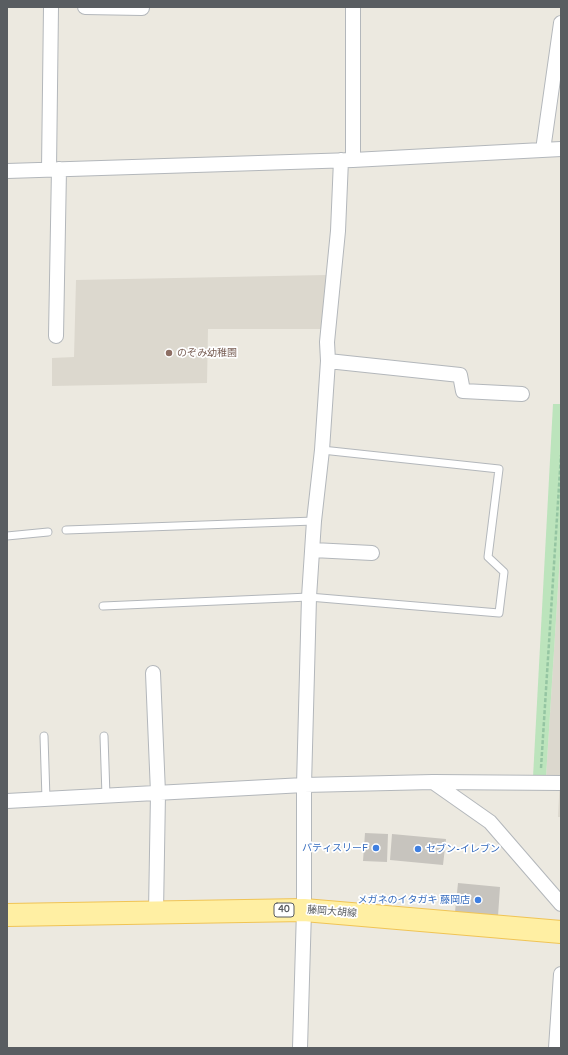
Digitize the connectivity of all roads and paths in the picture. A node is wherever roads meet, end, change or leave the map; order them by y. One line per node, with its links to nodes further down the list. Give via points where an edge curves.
1 (51, 7): 9 (street)
2 (85, 7): 4 (street)
3 (353, 7): 8 (street)
4 (142, 8)
5 (561, 23): 7 (street)
6 (561, 149): 7 (street)
7 (543, 150): 8 (street)
8 (347, 160): 9 (street); 12 (street, via 327,342)
9 (54, 169): 10 (street); 11 (street)
10 (7, 171)
11 (56, 336)
12 (328, 361): 13 (street, via 460,375 463,391); 14 (street)
13 (522, 394)
14 (322, 450): 16 (street); 22 (lane, via 499,469 488,557 504,572 500,613)
15 (561, 455): 28 (path)
16 (314, 521): 17 (lane); 20 (street)
17 (66, 530)
18 (48, 532): 19 (lane)
19 (7, 536)
20 (313, 550): 21 (street); 22 (street)
21 (372, 553)
22 (309, 597): 23 (lane); 30 (street)
23 (103, 606)
24 (153, 674): 31 (street)
25 (44, 736): 33 (lane)
26 (104, 736): 32 (lane)
27 (433, 782): 28 (street); 30 (street); 35 (street, via 490,822)
28 (540, 783): 29 (street)
29 (561, 783)
30 (304, 785): 31 (street); 36 (street)
31 (158, 793): 32 (street); 37 (street)
32 (106, 796): 33 (street)
33 (46, 799): 34 (street)
34 (7, 801)
35 (561, 904)
36 (304, 910): 37 (main road, 藤岡大胡線 / 40); 39 (main road, 藤岡大胡線 / 40); 41 (street)
37 (156, 912): 38 (main road, 藤岡大胡線 / 40)
38 (7, 915)
39 (561, 932)
40 (561, 974): 42 (street)
41 (300, 1048)
42 (556, 1048)

